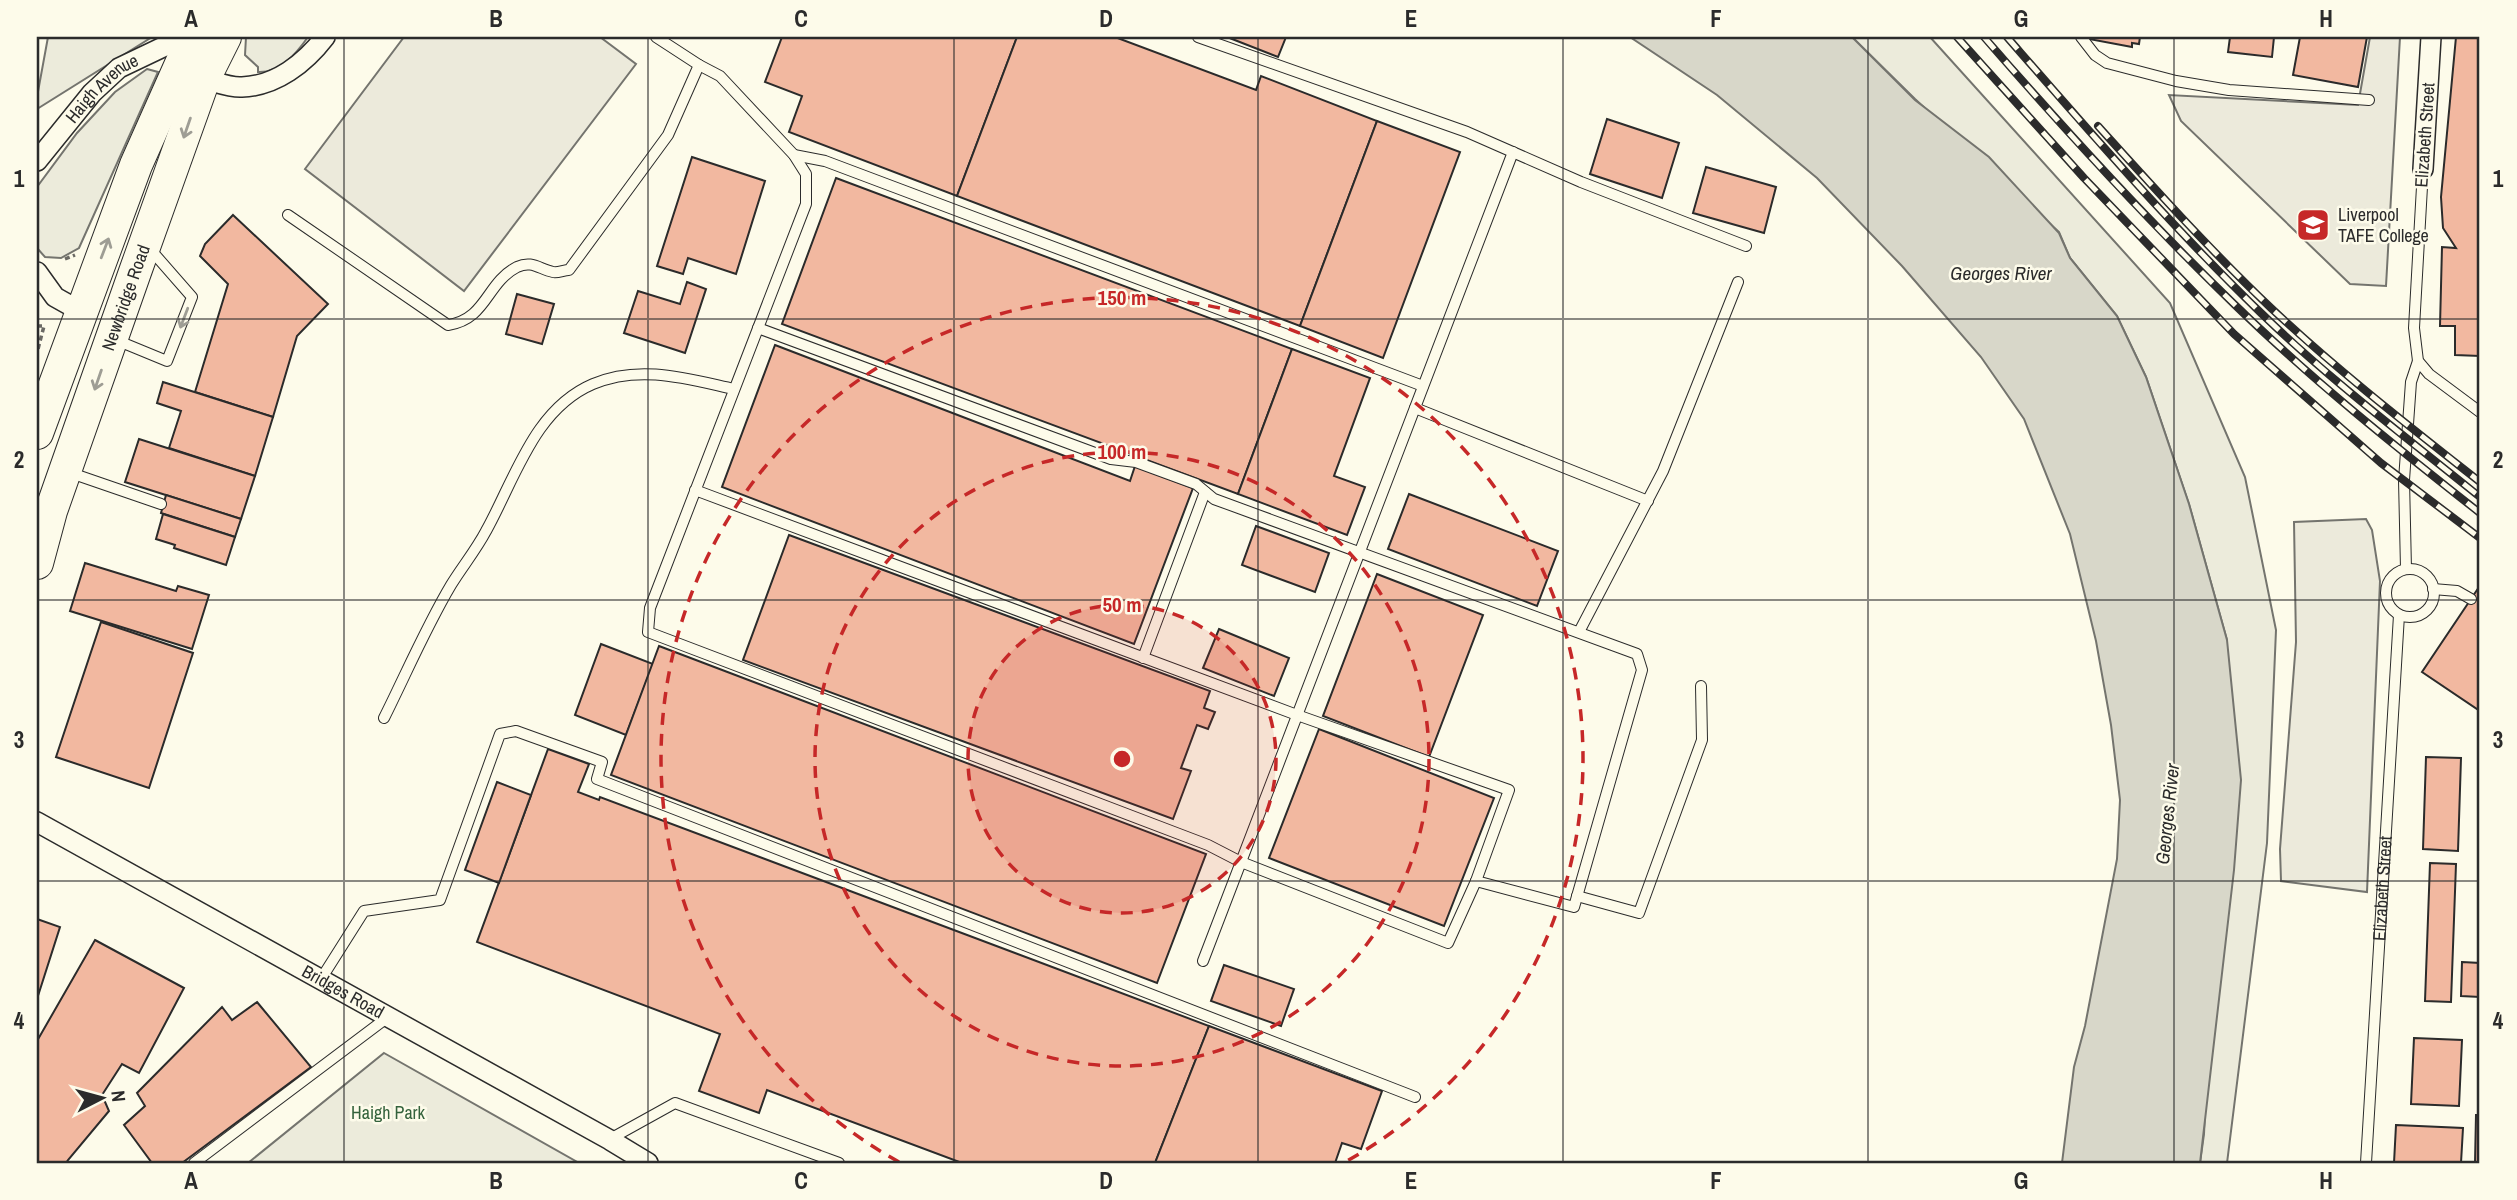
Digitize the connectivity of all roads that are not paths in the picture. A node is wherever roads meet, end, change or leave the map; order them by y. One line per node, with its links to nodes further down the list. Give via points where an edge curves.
1 (225, 37): 7 (highway, Newbridge Road)
2 (325, 37): 7 (street, via 277,80 241,88)
3 (656, 37): 8 (lane)
4 (1198, 37): 10 (lane, via 1466,131)
5 (2081, 37): 9 (lane, via 2107,63 2176,81 2228,90)
6 (2431, 37): 13 (street, Elizabeth Street)
7 (191, 53): 12 (street, Haigh Avenue, via 119,68 92,93); 15 (highway, Newbridge Road, one-way to 15); 19 (highway, Newbridge Road, one-way to 7, via 136,166)
8 (699, 65): 11 (lane, via 720,76); 14 (lane, via 668,135 569,270 554,272 534,263 519,266 461,323 448,325)
9 (2369, 100)
10 (1513, 152): 16 (lane); 23 (lane)
11 (794, 155): 20 (lane, via 806,174 806,204); 23 (lane, via 825,161)
12 (37, 161)
13 (2423, 169): 22 (lane, Elizabeth Street, via 2414,328)
14 (288, 215)
15 (145, 244): 21 (highway, Newbridge Road); 21 (lane, one-way to 21, via 192,297 167,361)
16 (1746, 246)
17 (37, 272): 19 (street, via 55,297)
18 (1738, 282): 31 (lane)
19 (80, 312): 27 (highway, Newbridge Road)
20 (758, 328): 24 (lane); 30 (lane, via 1111,459 1148,466 1196,484)
21 (112, 338): 28 (highway, Newbridge Road, one-way to 28)
22 (2418, 361): 26 (lane); 36 (lane, Elizabeth Street, via 2411,382 2404,480)
23 (1423, 386): 25 (lane)
24 (734, 388): 29 (lane); 44 (lane, via 634,373 593,384 555,409 450,586)
25 (1415, 408): 31 (lane); 34 (lane)
26 (2480, 412)
27 (37, 433)
28 (65, 471): 32 (lane); 33 (highway, Newbridge Road)
29 (695, 490): 41 (lane); 46 (lane, via 650,608 648,632 1208,845)
30 (1205, 492): 34 (lane); 41 (lane)
31 (1648, 501): 40 (lane)
32 (161, 504)
33 (43, 512): 35 (highway, Newbridge Road)
34 (1360, 551): 40 (lane); 43 (lane)
35 (37, 563)
36 (2406, 569): 37 (lane, via 2427,576); 39 (lane, via 2392,576 2386,590 2389,604)
37 (2433, 589): 38 (lane, via 2456,591); 39 (lane, via 2431,604 2421,614)
38 (2471, 599)
39 (2399, 615): 57 (lane, Elizabeth Street)
40 (1579, 632): 48 (lane, via 1637,654 1642,670)
41 (1143, 658): 43 (lane)
42 (1701, 686): 48 (lane, via 1702,740 1639,913)
43 (1297, 715): 46 (lane); 47 (lane, via 1509,790)
44 (384, 718)
45 (37, 822): 50 (street, Bridges Road)
46 (1241, 862): 47 (lane, via 1448,943); 49 (lane)
47 (1475, 881): 48 (lane, via 1574,908)
48 (1577, 896)
49 (1203, 961)
50 (320, 979): 51 (street, Bridges Road); 52 (lane, via 364,911 440,900 499,734 516,731 602,762 597,779)
51 (388, 1017): 53 (street, Bridges Road); 55 (lane)
52 (1415, 1097)
53 (610, 1140): 54 (street, Bridges Road); 56 (lane, via 675,1103)
54 (642, 1162)
55 (194, 1163)
56 (839, 1163)
57 (2366, 1163)

